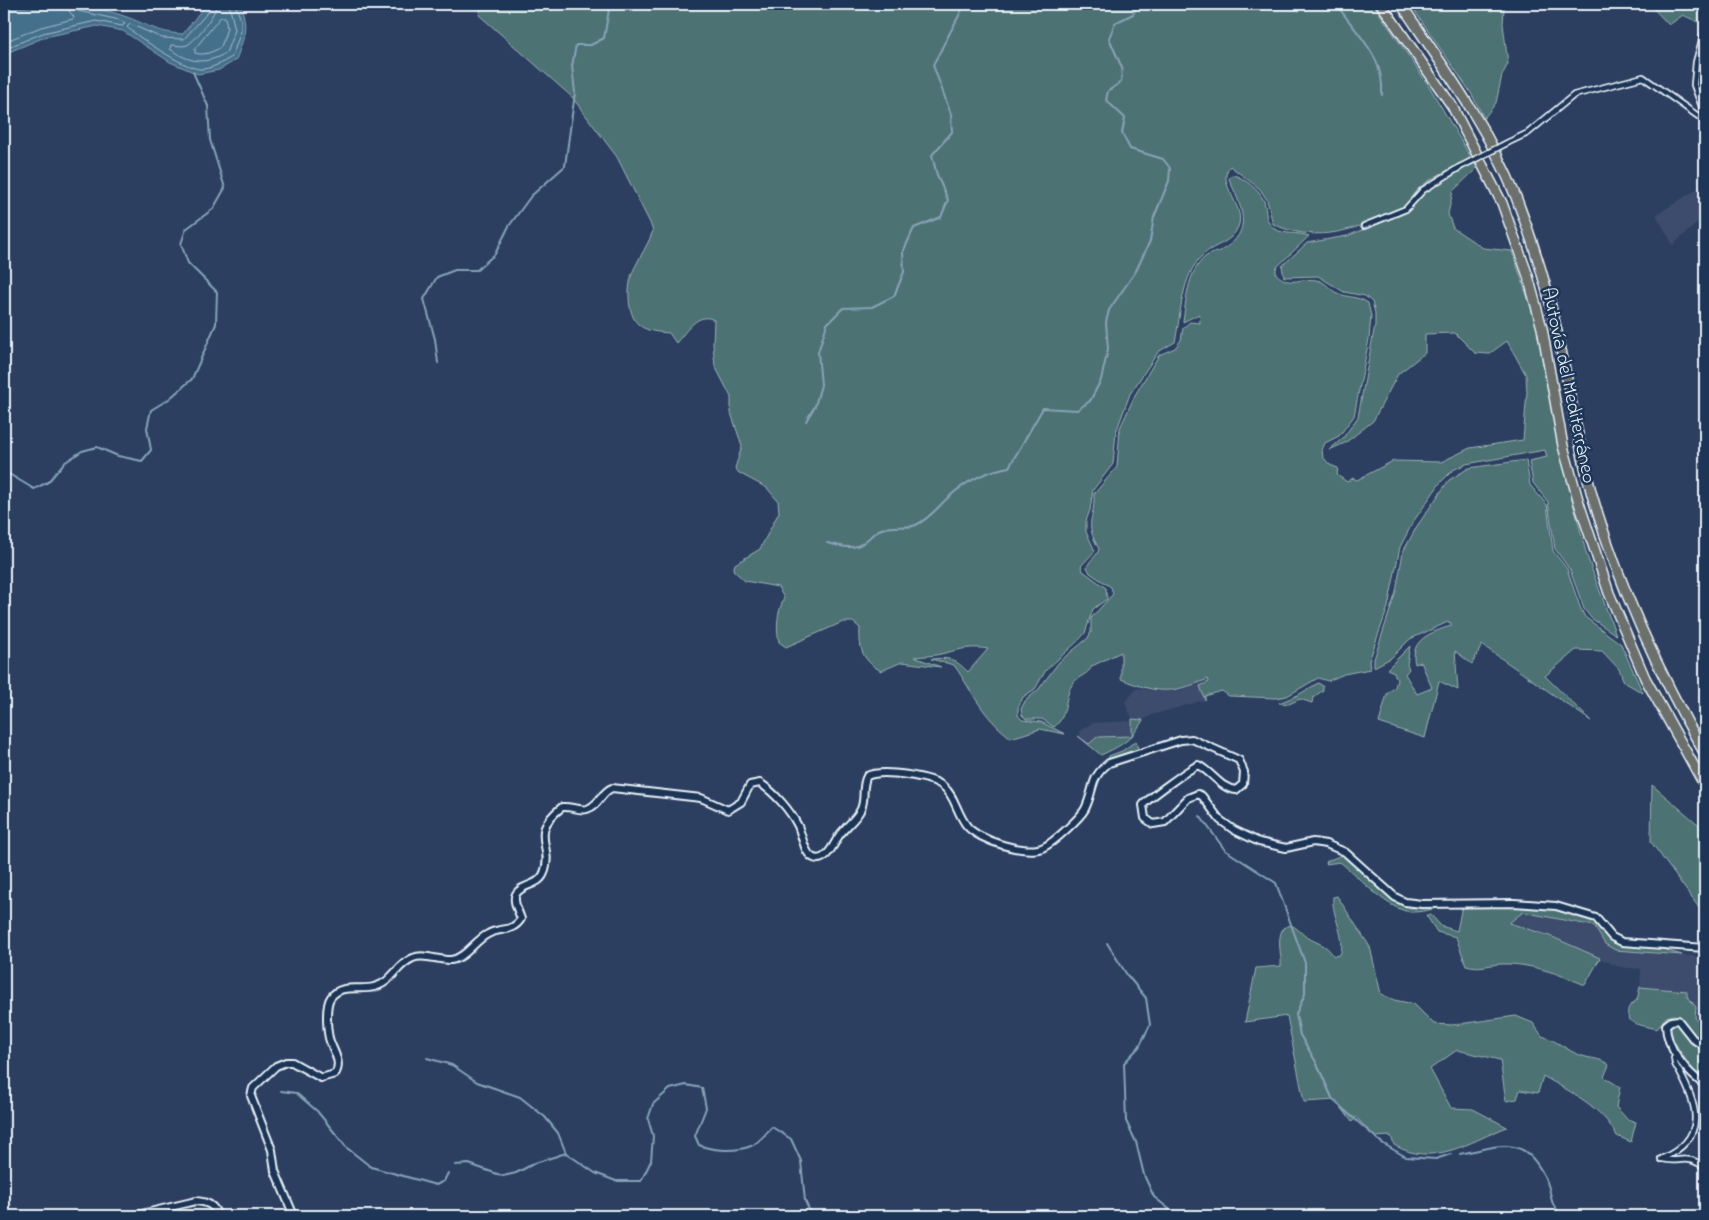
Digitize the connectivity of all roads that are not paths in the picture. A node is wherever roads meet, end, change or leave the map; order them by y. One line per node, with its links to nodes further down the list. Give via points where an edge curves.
1 (1381, 4): 8 (highway, Autovía del Mediterráneo, via 1452,106 1502,204 1528,276 1542,328 1563,446 1609,593 1645,678)
2 (1401, 4): 7 (highway, Autovía del Mediterráneo, via 1462,93 1516,196 1543,274 1578,438 1619,577 1659,669)
3 (1705, 29): 4 (street, via 1694,85)
4 (1705, 114)
5 (1705, 121): 6 (street, bridge, via 1643,76 1574,95 1539,125 1423,190 1406,209)
6 (1364, 226)
7 (1705, 754)
8 (1705, 786)
9 (1705, 948): 18 (main road, via 1622,942 1596,918 1556,906 1405,902 1395,897 1345,852 1313,842 1286,848 1259,842 1220,820 1198,794 1188,798 1165,822 1153,824 1142,811 1148,799 1189,769 1198,765 1209,770 1229,790 1236,790 1243,784 1244,772 1239,760 1192,739 1109,763 1093,780 1087,804 1079,817 1044,847 1033,850 1021,850 976,835 943,786 916,777 879,772 867,776 863,782 860,810 833,848 819,859 808,852 790,813 760,783 750,785 741,802 728,810 701,798 612,788 598,803 586,809 562,807 546,826 542,836 545,871 537,882 516,894 515,902 521,919 517,926 489,933 450,960 418,956 405,963 387,982 374,988 349,988 337,992 330,998 329,1010 329,1038 338,1064 336,1074 321,1078 286,1062 276,1066 253,1088 253,1105)
10 (1705, 1047): 11 (main road, via 1678,1020 1671,1021 1666,1025 1666,1034)
11 (1677, 1056): 12 (main road); 13 (street, via 1675,1064 1699,1109 1700,1126 1692,1142 1661,1159 1684,1158)
12 (1705, 1085)
13 (1705, 1166)
14 (76, 1216): 15 (main road)
15 (94, 1216)
16 (134, 1216): 17 (main road, via 196,1201 206,1202 215,1208)
17 (217, 1216)
18 (294, 1216)

